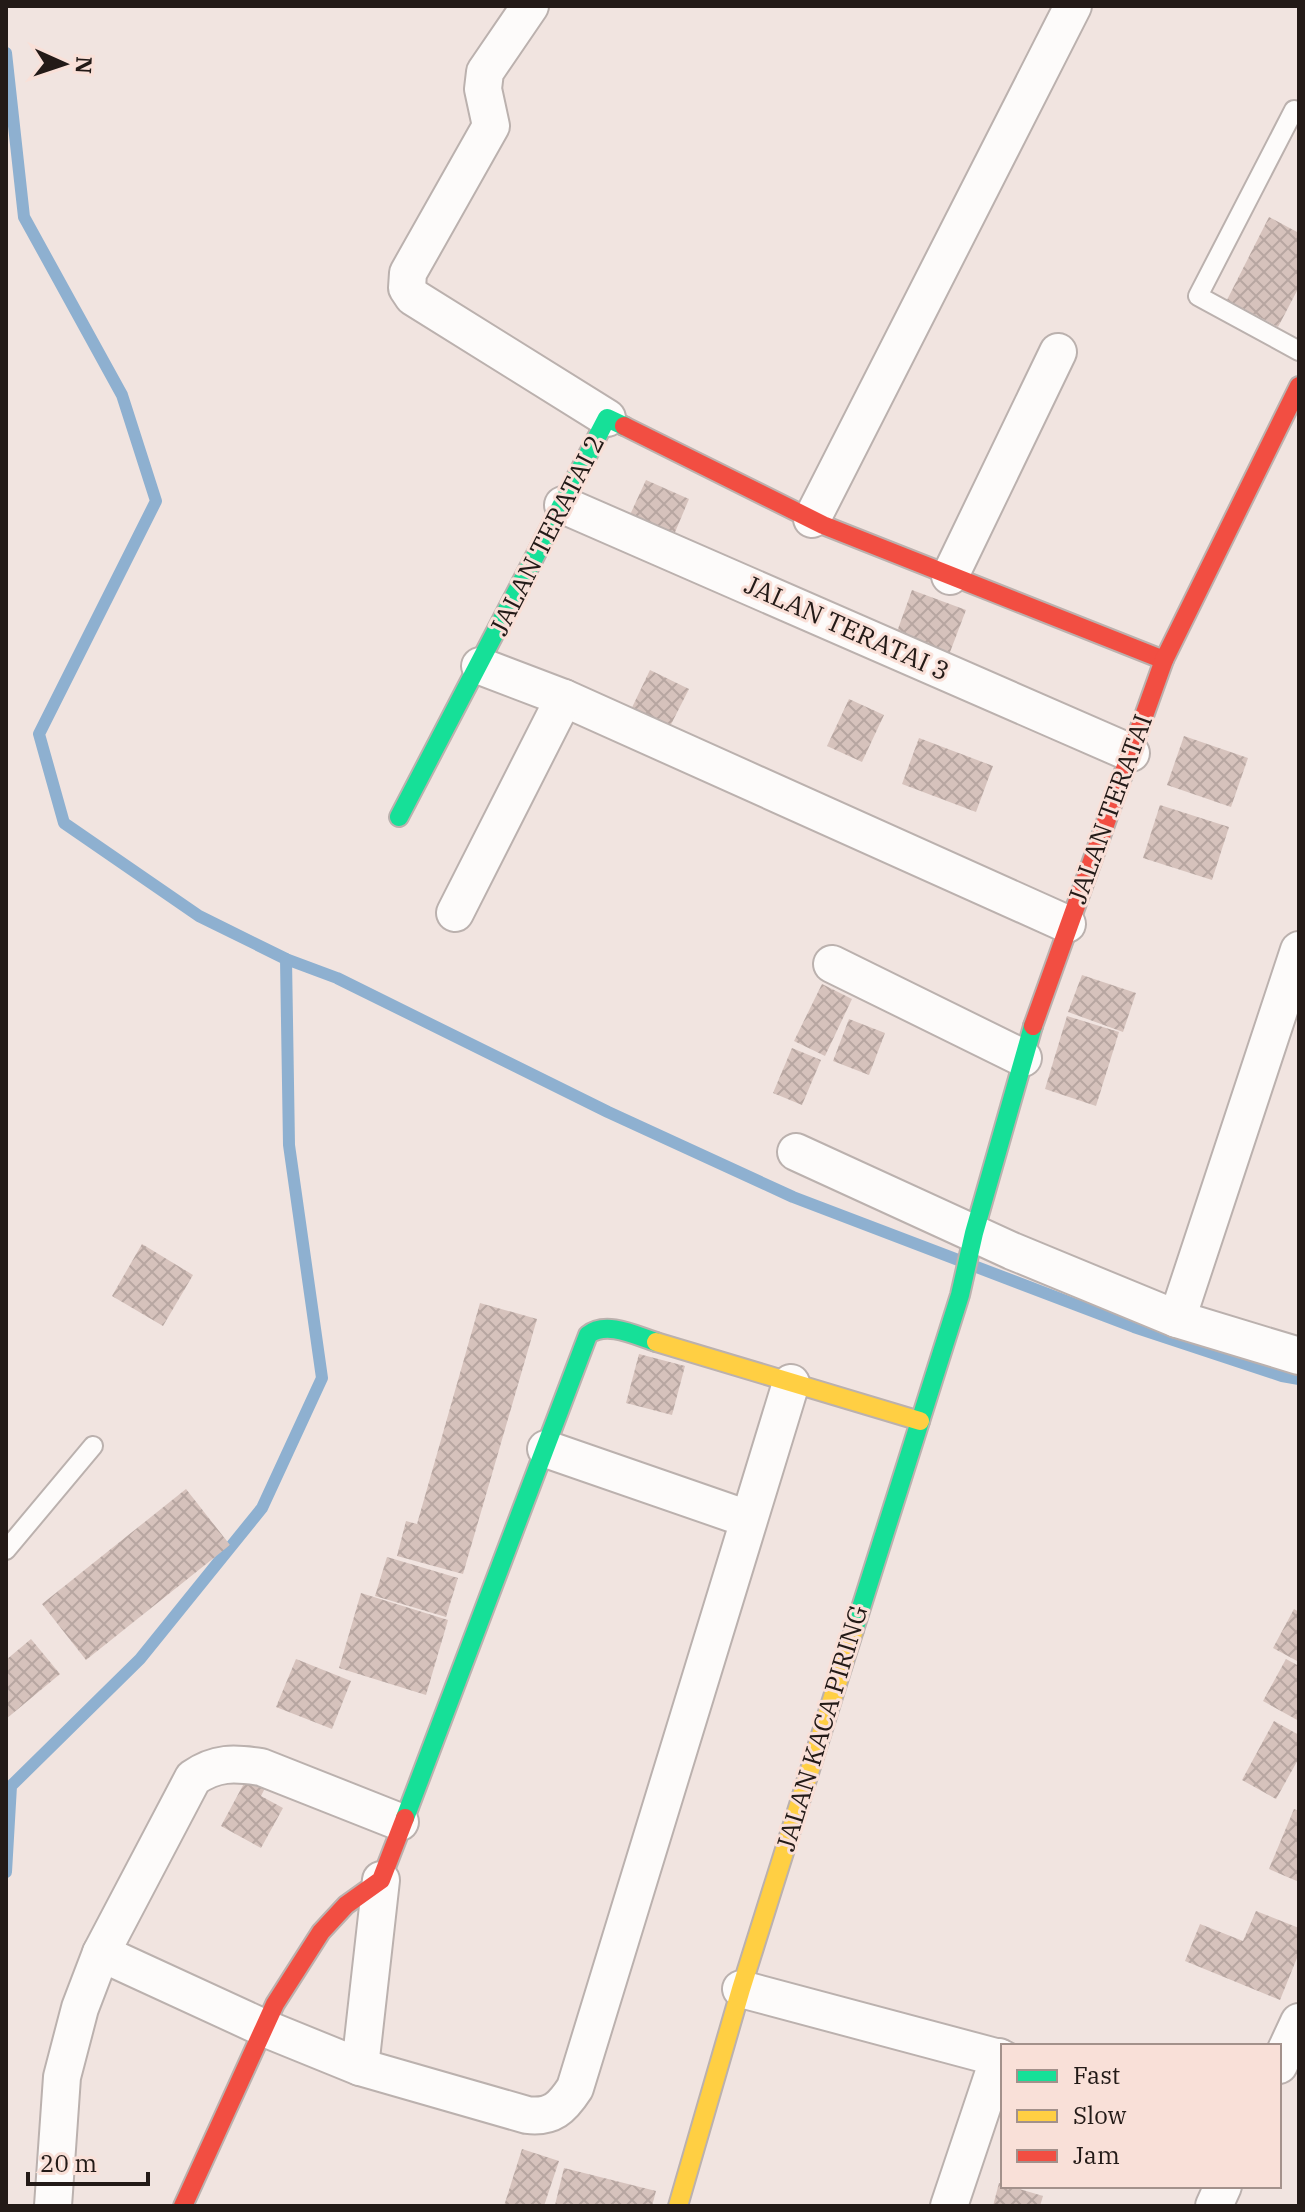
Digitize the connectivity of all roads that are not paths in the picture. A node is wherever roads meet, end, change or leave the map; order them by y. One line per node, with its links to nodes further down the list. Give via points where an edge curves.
1 (530, 6): 7 (street, via 485,72 491,126 408,273 407,288 413,297)
2 (1073, 6): 9 (street)
3 (1294, 110): 4 (lane, via 1198,296)
4 (1299, 351)
5 (1058, 352): 10 (street)
6 (1299, 386): 11 (street, JALAN TERATAI)
7 (607, 418): 8 (street, JALAN TERATAI 2); 9 (street, JALAN TERATAI 2)
8 (563, 505): 12 (street, JALAN TERATAI 2); 14 (street, JALAN TERATAI 3)
9 (812, 519): 10 (street, JALAN TERATAI 2)
10 (950, 576): 11 (street, JALAN TERATAI 2)
11 (1164, 660): 14 (street, JALAN TERATAI)
12 (480, 666): 13 (street); 15 (street, JALAN TERATAI 2)
13 (564, 698): 16 (street); 17 (street)
14 (1131, 753): 17 (street, JALAN TERATAI)
15 (399, 817)
16 (455, 913)
17 (1067, 924): 20 (street, JALAN TERATAI)
18 (1299, 950): 23 (street)
19 (832, 964): 20 (street)
20 (1023, 1058): 22 (street, JALAN TERATAI)
21 (796, 1152): 22 (street)
22 (972, 1243): 23 (street); 26 (street, JALAN KACA PIRING)
23 (1177, 1319): 24 (street)
24 (1299, 1356)
25 (791, 1383): 26 (street); 28 (street, via 613,1329 594,1330 584,1340); 29 (street)
26 (920, 1421): 34 (street, JALAN KACA PIRING)
27 (93, 1446): 30 (lane)
28 (546, 1449): 29 (street); 31 (street)
29 (748, 1519): 39 (street, via 580,2073 565,2104 543,2117 527,2115)
30 (6, 1550)
31 (400, 1822): 32 (street); 33 (street, via 261,1767 210,1766 183,1793)
32 (381, 1880): 36 (street, via 345,1905 303,1959); 39 (street)
33 (101, 1953): 36 (street); 40 (street, via 62,2077)
34 (741, 1989): 37 (street); 42 (street, JALAN KACA PIRING)
35 (1299, 2022): 38 (street)
36 (264, 2028): 39 (street); 41 (street)
37 (1001, 2058): 43 (street)
38 (1281, 2061)
39 (360, 2067)
40 (53, 2206)
41 (183, 2206)
42 (678, 2206)
43 (949, 2206)

